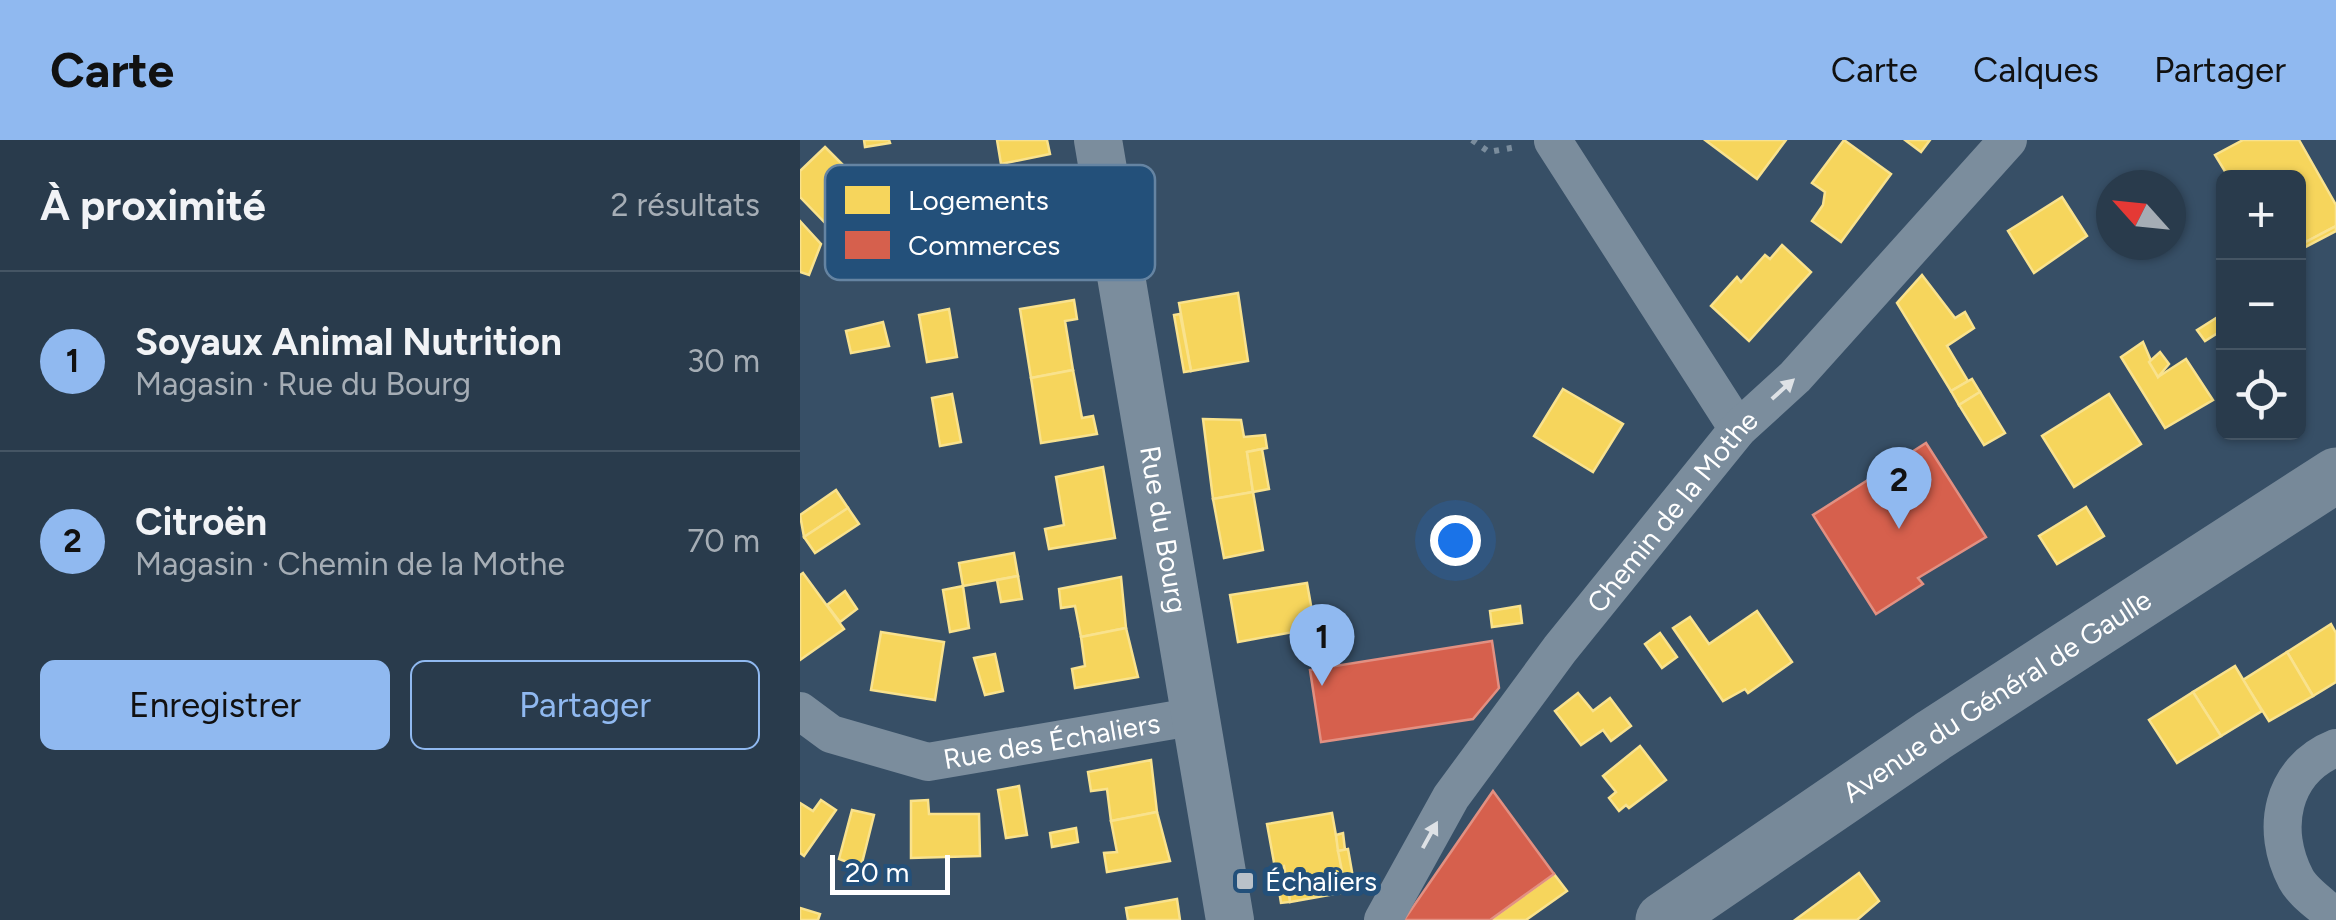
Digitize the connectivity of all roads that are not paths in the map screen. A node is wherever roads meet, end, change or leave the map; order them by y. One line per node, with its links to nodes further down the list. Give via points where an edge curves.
1 (1098, 140): 4 (street, Rue du Bourg)
2 (2008, 140): 6 (street, Chemin de la Mothe, one-way to 2, via 1795,377)
3 (1552, 141): 6 (street)
4 (1102, 165)
5 (1122, 280): 9 (street, Rue du Bourg)
6 (1738, 430): 13 (street, Chemin de la Mothe, one-way to 6, via 1451,797)
7 (2336, 475): 14 (main road, Avenue du Général de Gaulle)
8 (800, 711): 9 (street, Rue des Échaliers, via 832,734 928,762)
9 (1196, 716): 12 (street, Rue du Bourg)
10 (2336, 748): 11 (street, via 2318,755 2284,796 2282,839 2298,882)
11 (2336, 918)
12 (1230, 920)
13 (1383, 920)
14 (1663, 920)

